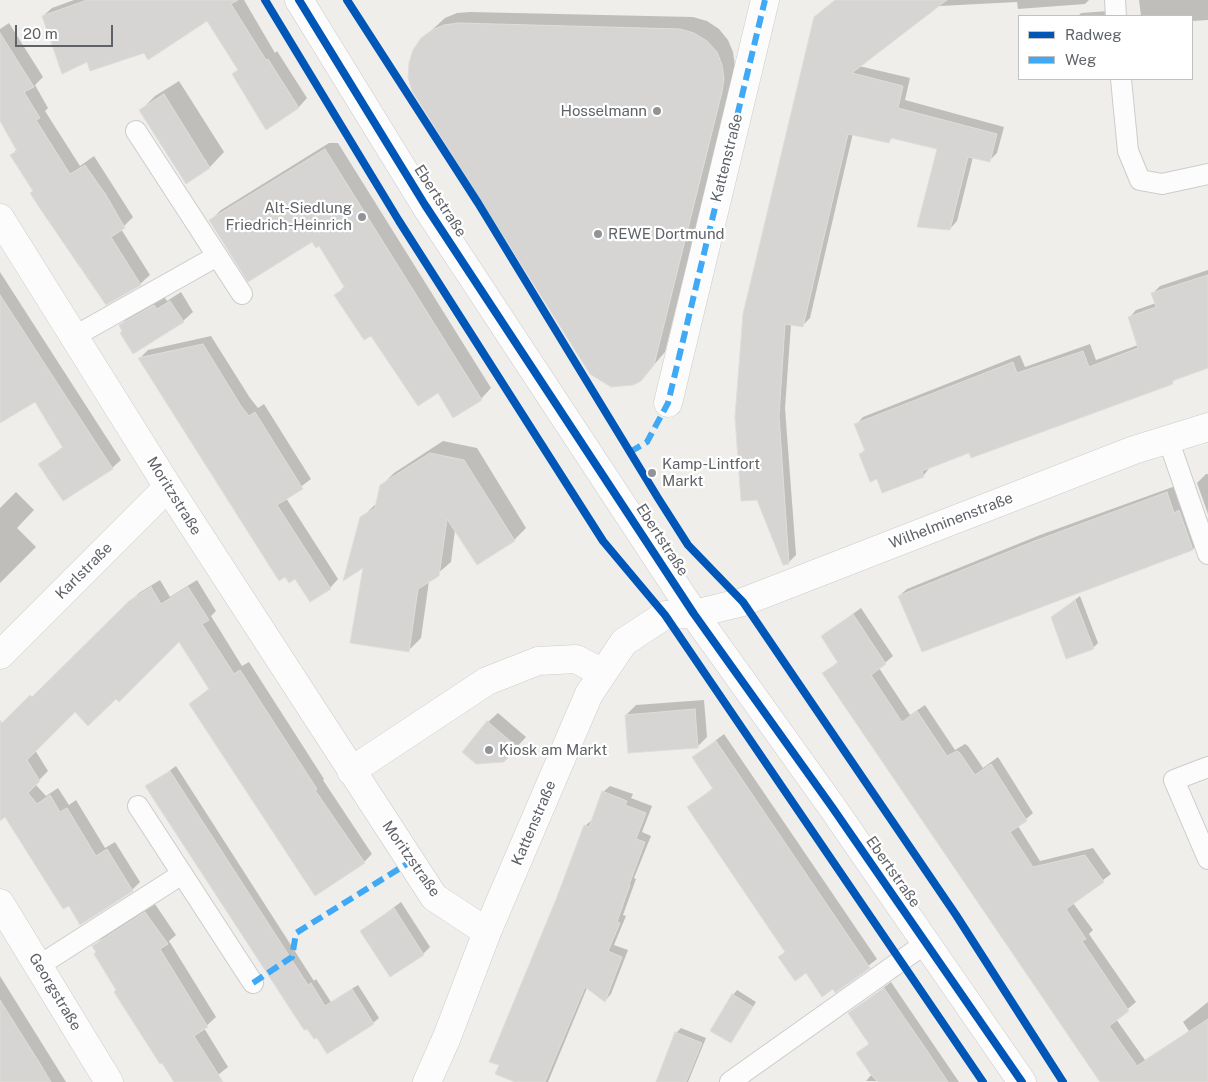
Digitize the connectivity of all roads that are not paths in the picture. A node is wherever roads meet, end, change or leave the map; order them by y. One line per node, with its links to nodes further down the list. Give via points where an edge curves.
1 (299, 0): 17 (street, Ebertstraße, via 425,205)
2 (765, 0): 12 (street, Kattenstraße)
3 (1115, 0): 4 (lane)
4 (1116, 15)
5 (1121, 80): 7 (lane, via 1128,151 1140,180 1162,184)
6 (136, 131): 9 (lane)
7 (1208, 174)
8 (2, 226): 11 (street, Moritzstraße)
9 (217, 256): 10 (lane); 11 (lane)
10 (242, 294)
11 (75, 336): 15 (street, Moritzstraße)
12 (668, 403)
13 (1208, 426): 14 (street, Wilhelminenstraße)
14 (1168, 439): 16 (lane); 17 (street, Wilhelminenstraße, via 743,602)
15 (168, 487): 18 (street, Karlstraße); 21 (street, Moritzstraße)
16 (1208, 554)
17 (694, 614): 19 (street, Kattenstraße, via 665,615 624,642); 27 (street, Ebertstraße)
18 (0, 655)
19 (603, 673): 21 (street, via 576,659 538,661 487,681); 26 (street, Kattenstraße, via 590,694)
20 (1208, 767): 23 (lane, via 1174,780)
21 (351, 770): 26 (street, Moritzstraße, via 434,897)
22 (138, 806): 24 (lane)
23 (1208, 859)
24 (182, 874): 28 (lane); 29 (lane)
25 (0, 903): 28 (street, Georgstraße)
26 (488, 932): 31 (street, Kattenstraße, via 447,1038)
27 (926, 944): 32 (lane); 33 (street, Ebertstraße)
28 (40, 966): 30 (street, Georgstraße)
29 (253, 984)
30 (109, 1082)
31 (426, 1082)
32 (730, 1082)
33 (1022, 1082)

